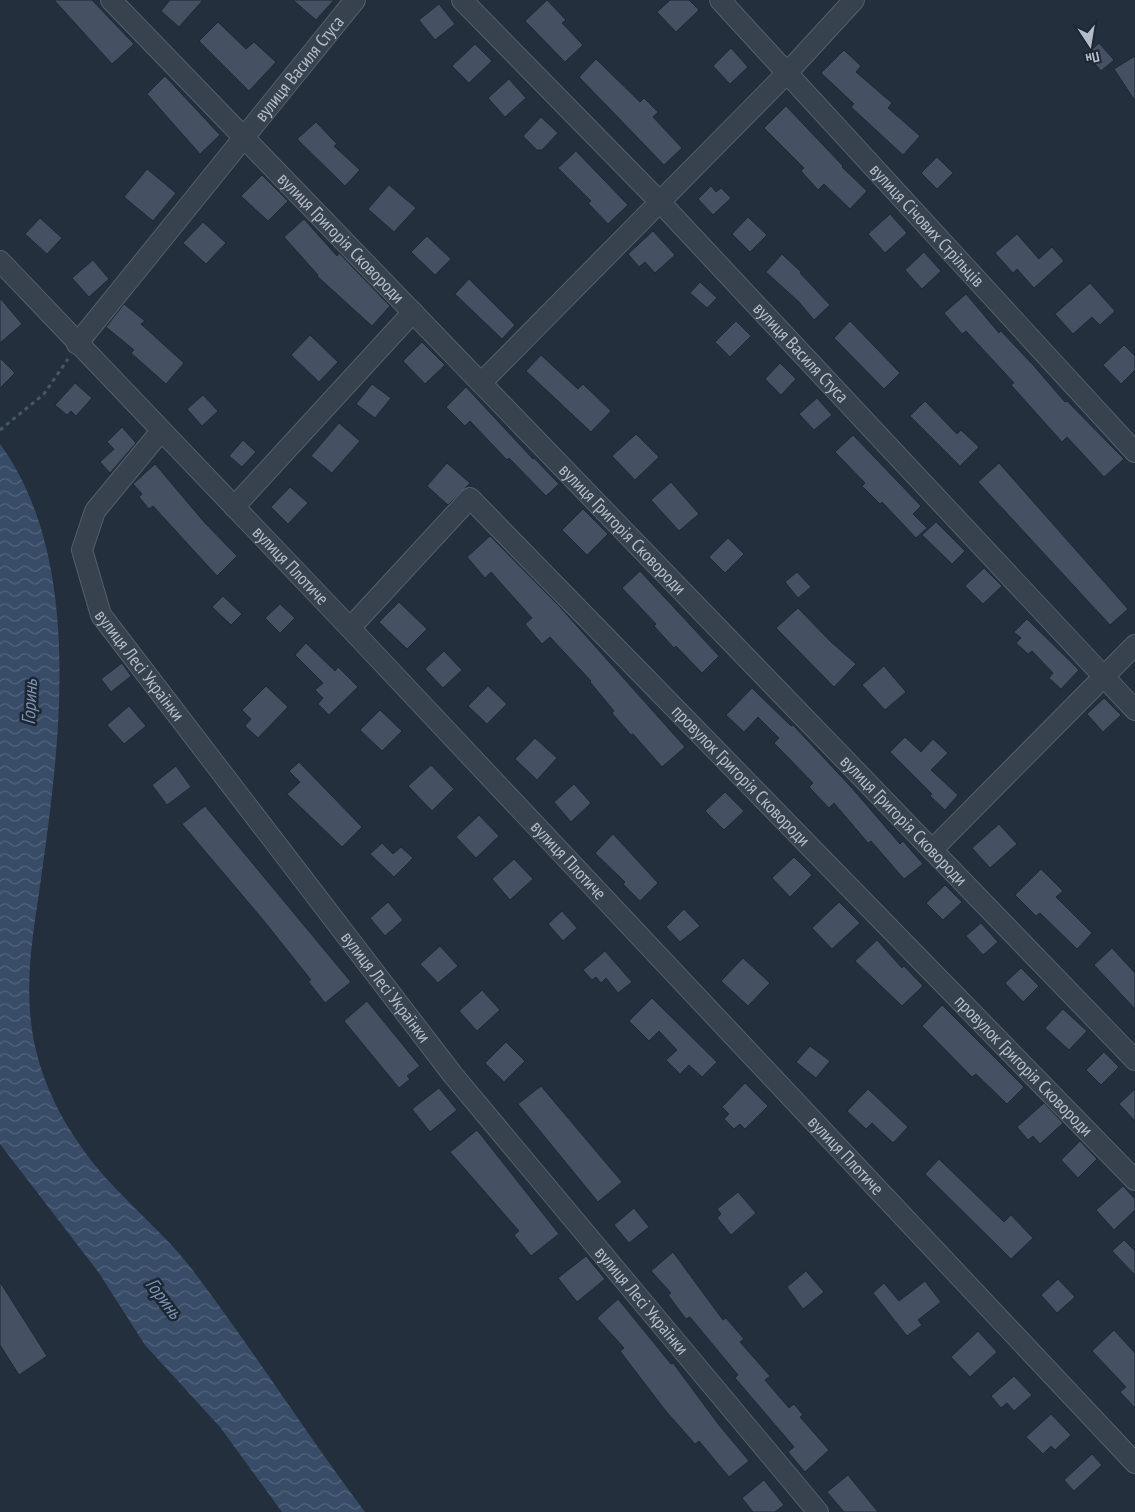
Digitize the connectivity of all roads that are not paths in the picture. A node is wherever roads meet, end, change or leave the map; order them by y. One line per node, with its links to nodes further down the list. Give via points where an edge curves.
1 (110, 0): 7 (street, вулиця Григорія Сковороди)
2 (355, 0): 7 (street, вулиця Василя Стуса)
3 (462, 0): 8 (street, вулиця Василя Стуса)
4 (720, 0): 6 (street, вулиця Січових Стрільців)
5 (854, 0): 6 (street)
6 (788, 72): 8 (street); 14 (street, вулиця Січових Стрільців)
7 (243, 138): 10 (street, вулиця Григорія Сковороди); 11 (street, вулиця Василя Стуса)
8 (659, 201): 12 (street); 18 (street, вулиця Василя Стуса)
9 (0, 261): 11 (street, вулиця Плотиче)
10 (413, 312): 12 (street, вулиця Григорія Сковороди); 15 (street)
11 (77, 344): 13 (street, вулиця Плотиче)
12 (481, 383): 20 (street, вулиця Григорія Сковороди)
13 (160, 431): 15 (street, вулиця Плотиче); 24 (street, вулиця Лесі Українки, via 95,511 82,550 101,615 453,1075)
14 (1135, 452)
15 (234, 507): 16 (street, вулиця Плотиче)
16 (350, 628): 22 (street, провулок Григорія Сковороди, via 470,498); 23 (street, вулиця Плотиче)
17 (1135, 645): 18 (street)
18 (1105, 678): 19 (street, вулиця Василя Стуса); 20 (street)
19 (1135, 710)
20 (932, 850): 21 (street, вулиця Григорія Сковороди)
21 (1135, 1060)
22 (1135, 1180)
23 (1135, 1463)
24 (818, 1512)

